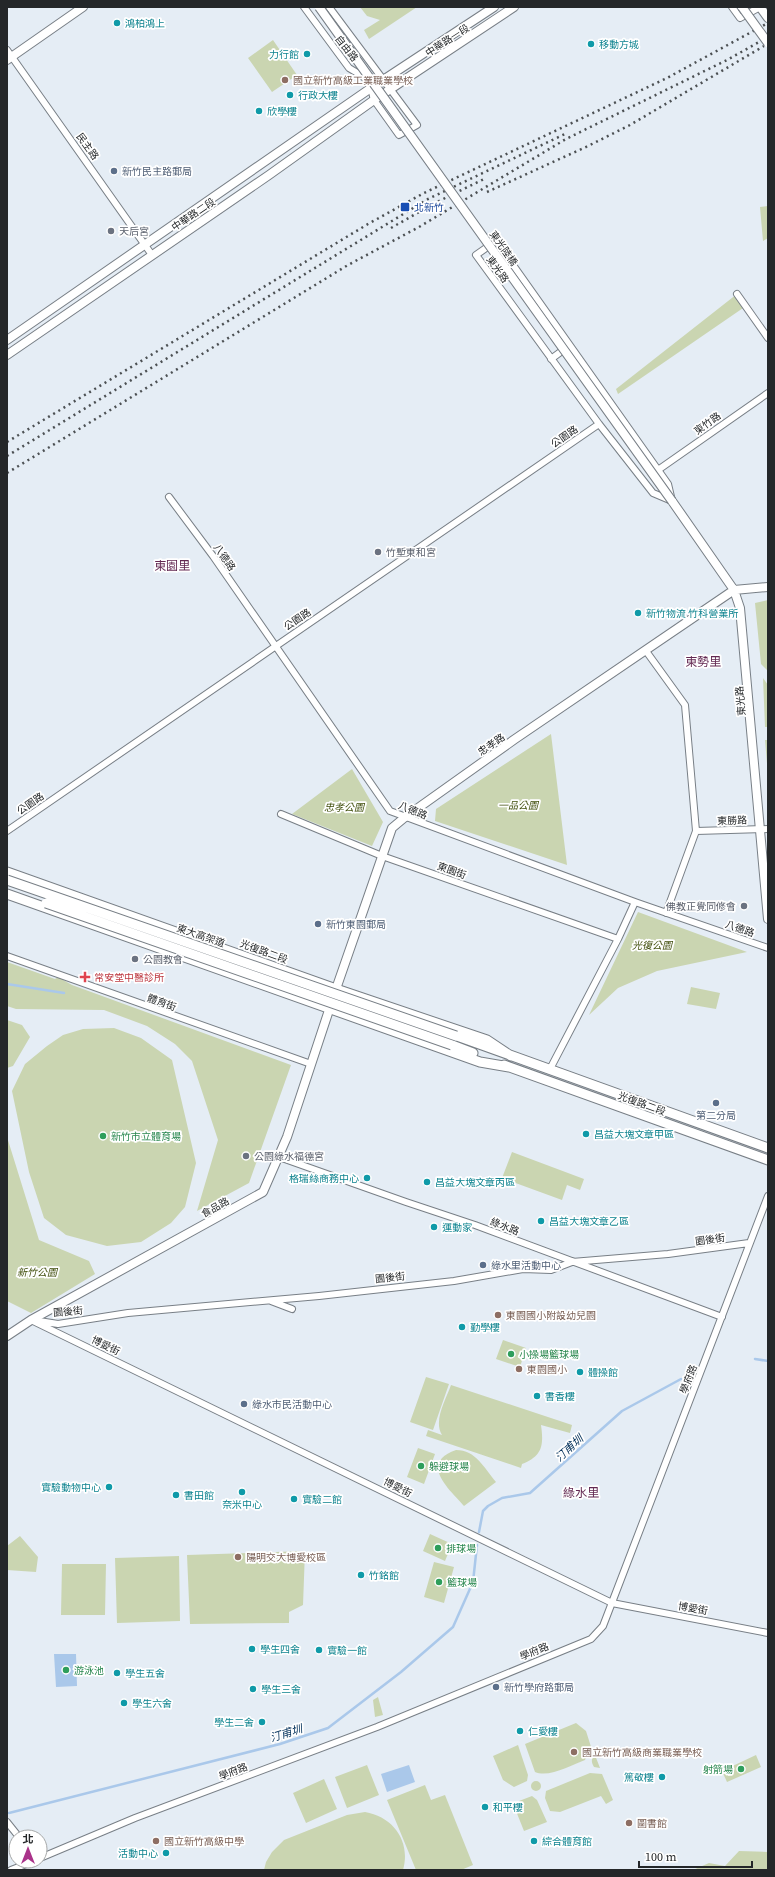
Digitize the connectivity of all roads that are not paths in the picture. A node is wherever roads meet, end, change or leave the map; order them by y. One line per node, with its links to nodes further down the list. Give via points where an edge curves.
1 (83, 7): 12 (street)
2 (304, 7): 14 (street, 自由路, via 349,68 364,77)
3 (320, 7): 29 (street, 東光陸橋, bridge)
4 (329, 7): 13 (street, 自由路)
5 (494, 7): 13 (street, 中華路一段)
6 (514, 7): 15 (street, 中華路一段)
7 (732, 7): 9 (street, via 740,18)
8 (742, 7): 11 (street, bridge)
9 (760, 7): 10 (street)
10 (768, 18)
11 (768, 43)
12 (9, 56): 17 (street, 民主路)
13 (383, 80): 14 (street, 中華路二段); 15 (street, 自由路)
14 (371, 88): 16 (street, 自由路); 17 (street, 中華路二段)
15 (390, 89): 16 (street, 中華路二段); 16 (street, 自由路, via 417,125 398,135)
16 (374, 100): 18 (street, 中華路二段)
17 (146, 244): 18 (street, 民主路); 21 (street, 中華路二段)
18 (152, 255): 23 (street, 中華路二段)
19 (737, 294): 20 (street)
20 (768, 338)
21 (7, 340)
22 (571, 345): 24 (street); 24 (street, 東光路, via 496,241 476,255); 27 (street, 東光路)
23 (7, 355)
24 (551, 359): 26 (street, 東光路)
25 (768, 393): 27 (street, 東竹路)
26 (599, 424): 29 (street, 東光路, via 653,493); 32 (street, 公園路)
27 (658, 470): 29 (street, 東光路, via 668,484)
28 (168, 497): 32 (street, 八德路)
29 (672, 501): 31 (street, 東光路)
30 (768, 587): 31 (street, 忠孝路)
31 (734, 590): 33 (street, 忠孝路); 36 (street, 東光路, via 740,608)
32 (275, 646): 35 (street, 八德路, via 390,811); 37 (street, 公園路)
33 (646, 651): 35 (street, 忠孝路); 38 (street, via 685,705)
34 (281, 814): 39 (street, 東園街)
35 (404, 818): 39 (street, 忠孝路, via 392,828); 44 (street, 八德路)
36 (764, 829): 38 (street, 東勝路); 47 (street, 東光路)
37 (7, 831)
38 (696, 831): 46 (street)
39 (382, 856): 48 (street, 東園街); 51 (street, 忠孝路)
40 (7, 872): 51 (main road, 光復路二段)
41 (7, 880): 53 (main road, 東大高架道, bridge)
42 (7, 889): 45 (main road)
43 (7, 894): 52 (main road, 光復路二段)
44 (635, 902): 46 (street, 八德路); 48 (street)
45 (46, 903): 52 (main road, via 61,902 290,984); 56 (main road, 光復路二段, bridge)
46 (666, 913): 49 (street, 八德路)
47 (768, 919)
48 (618, 939): 57 (street)
49 (768, 948)
50 (7, 956): 55 (street, 體育街)
51 (336, 989): 52 (street, 忠孝路); 54 (main road, 光復路二段, via 487,1040)
52 (330, 1009): 55 (street, 食品路); 56 (main road, 光復路二段, via 480,1062)
53 (456, 1036): 54 (main road, 光復路二段)
54 (511, 1056): 57 (main road, 光復路二段)
55 (311, 1064): 59 (street, 食品路)
56 (509, 1067): 60 (main road, 光復路二段)
57 (550, 1069): 58 (main road, 光復路二段)
58 (768, 1148)
59 (279, 1156): 63 (street, 綠水路); 67 (street, 食品路, via 263,1192)
60 (768, 1160)
61 (768, 1196): 62 (street, 學府路)
62 (749, 1243): 63 (street, 園後街, via 668,1254); 66 (street, 學府路)
63 (572, 1262): 64 (street, 園後街, via 551,1270 523,1269 454,1280); 66 (street, 綠水路)
64 (270, 1300): 65 (street); 67 (street, 園後街, via 128,1313 58,1324)
65 (292, 1309)
66 (722, 1317): 69 (street, 學府路)
67 (32, 1320): 68 (street, 食品路); 69 (street, 博愛街)
68 (7, 1336)
69 (612, 1603): 70 (street, 博愛街); 71 (street, 學府路, via 604,1626 591,1639 378,1727 135,1818)
70 (768, 1633)
71 (48, 1855)

